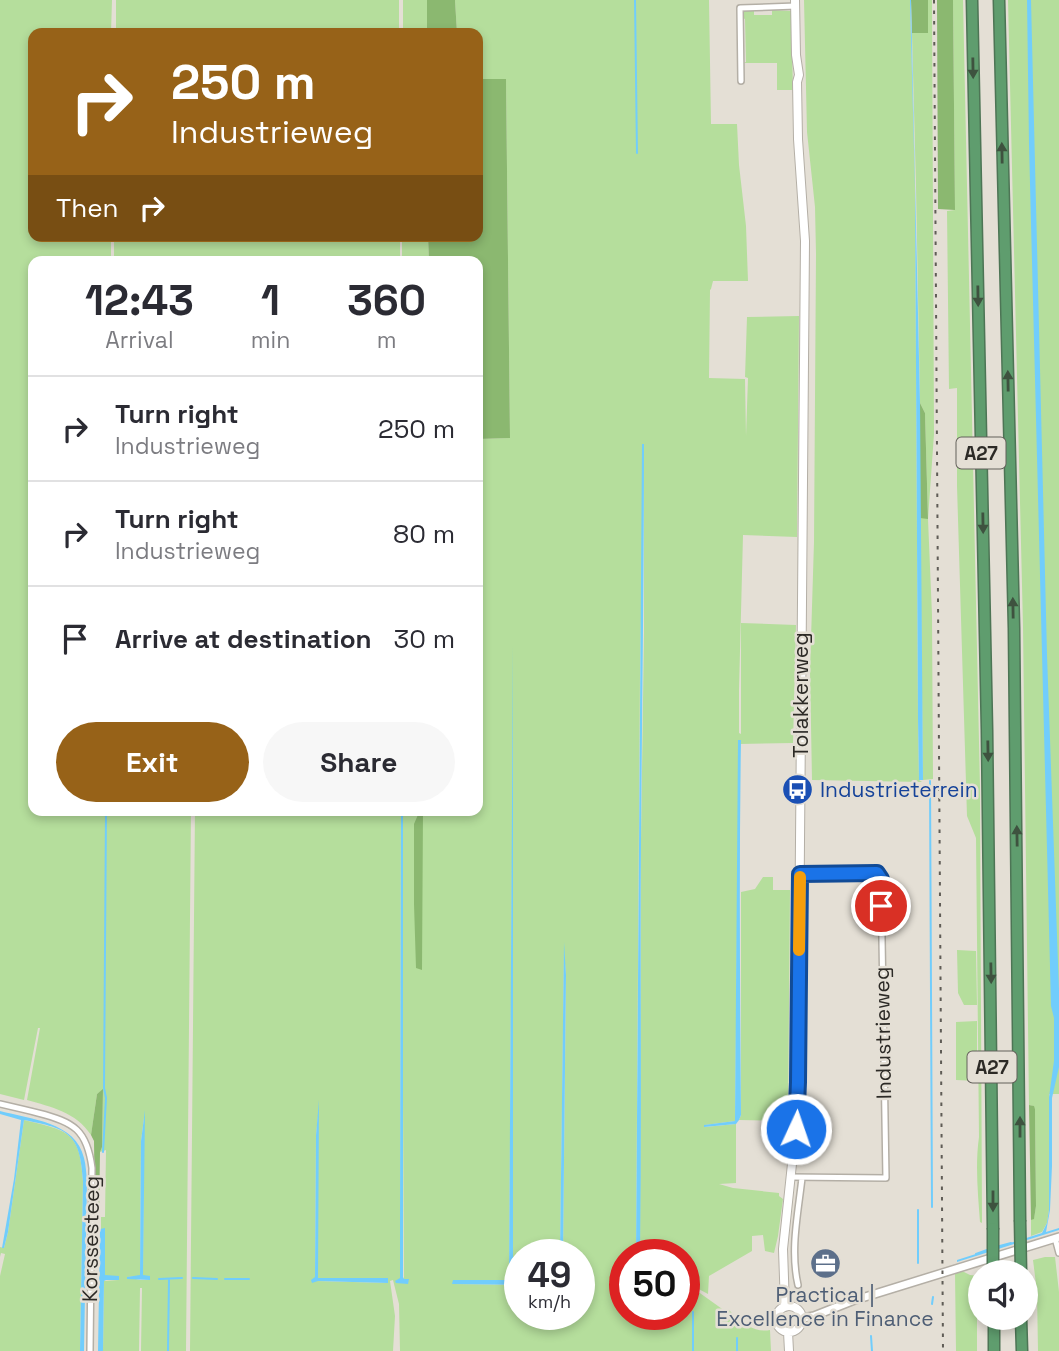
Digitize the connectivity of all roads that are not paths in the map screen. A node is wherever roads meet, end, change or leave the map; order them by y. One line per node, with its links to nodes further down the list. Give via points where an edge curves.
1 (972, 0): 11 (highway, A27, one-way to 11, bridge)
2 (999, 0): 12 (highway, A27, one-way to 2, bridge)
3 (796, 3): 4 (street, Tolakkerweg, via 740,8); 5 (main road, Tolakkerweg, via 794,75 805,241)
4 (741, 81)
5 (800, 874): 7 (main road, Tolakkerweg, via 798,1082); 8 (street, Industrieweg, via 877,873 881,879 886,1178)
6 (0, 1104): 19 (street, Korssesteeg, via 70,1123 89,1149)
7 (791, 1177): 8 (street, Industrieweg); 14 (main road, Tolakkerweg, via 782,1260)
8 (802, 1178): 13 (street, via 795,1233)
9 (1057, 1238): 10 (street); 15 (street)
10 (1059, 1253)
11 (993, 1260)
12 (1021, 1260)
13 (798, 1285)
14 (786, 1307): 15 (main road, via 797,1310); 18 (main road, via 777,1314 776,1322)
15 (802, 1318): 18 (main road, via 798,1328)
16 (994, 1330): 21 (highway)
17 (1021, 1330): 22 (highway)
18 (788, 1332): 20 (main road)
19 (90, 1351)
20 (789, 1351)
21 (994, 1351)
22 (1022, 1351)

